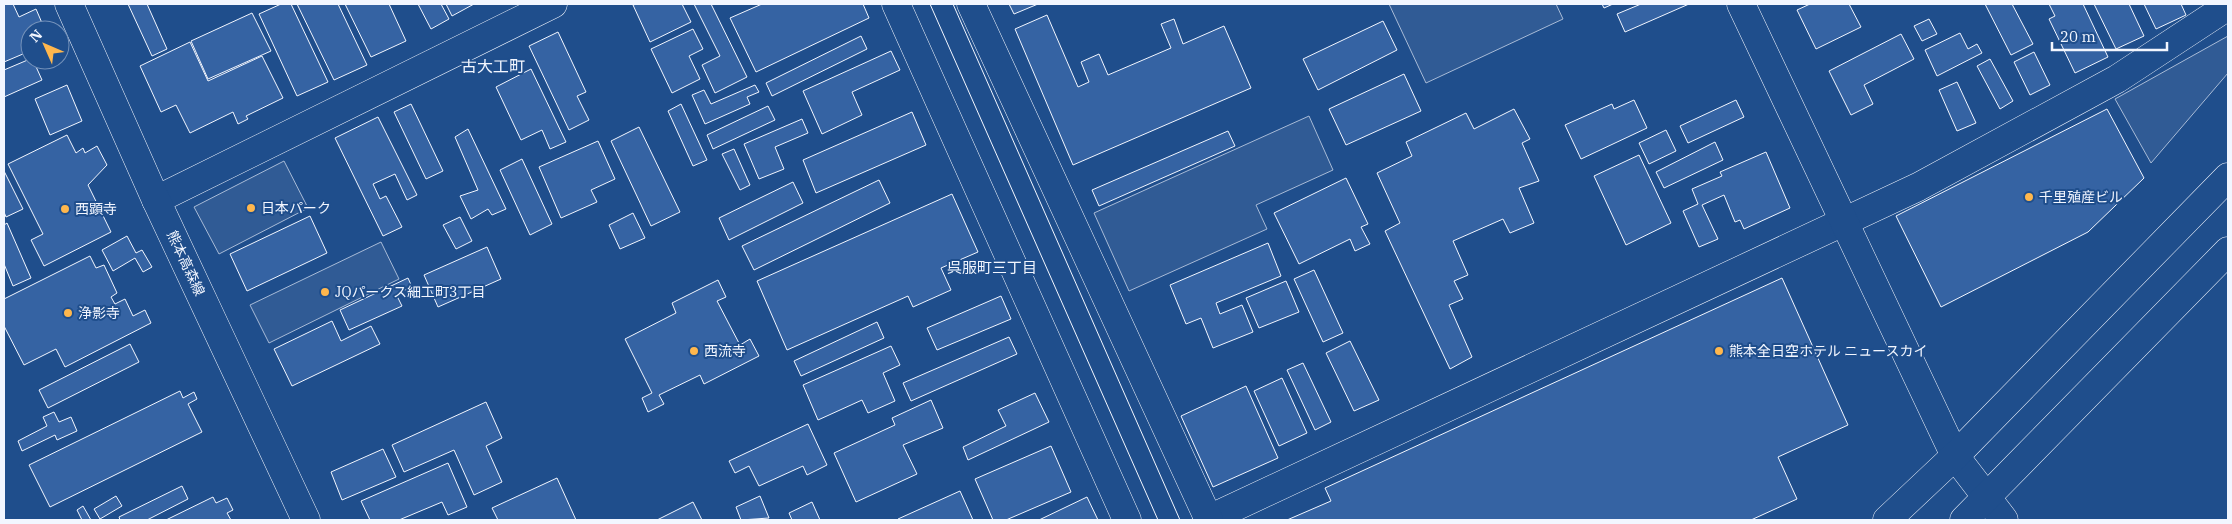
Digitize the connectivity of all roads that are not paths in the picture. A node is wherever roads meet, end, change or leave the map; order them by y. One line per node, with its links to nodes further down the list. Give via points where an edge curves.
1 (70, 4): 8 (street, 熊本高森線)
2 (553, 4): 8 (street)
3 (896, 4): 14 (street)
4 (971, 4): 15 (street)
5 (1741, 4): 9 (street)
6 (2228, 6): 9 (street, via 2117,79 1918,187)
7 (2228, 177): 11 (street)
8 (156, 200): 13 (street, 熊本高森線)
9 (1844, 222): 11 (street); 15 (street)
10 (2228, 251): 12 (street)
11 (1955, 456): 12 (street); 16 (street)
12 (1987, 499): 17 (street); 18 (street)
13 (306, 520)
14 (1127, 520)
15 (1208, 520)
16 (1887, 520)
17 (1964, 520)
18 (2004, 520)

